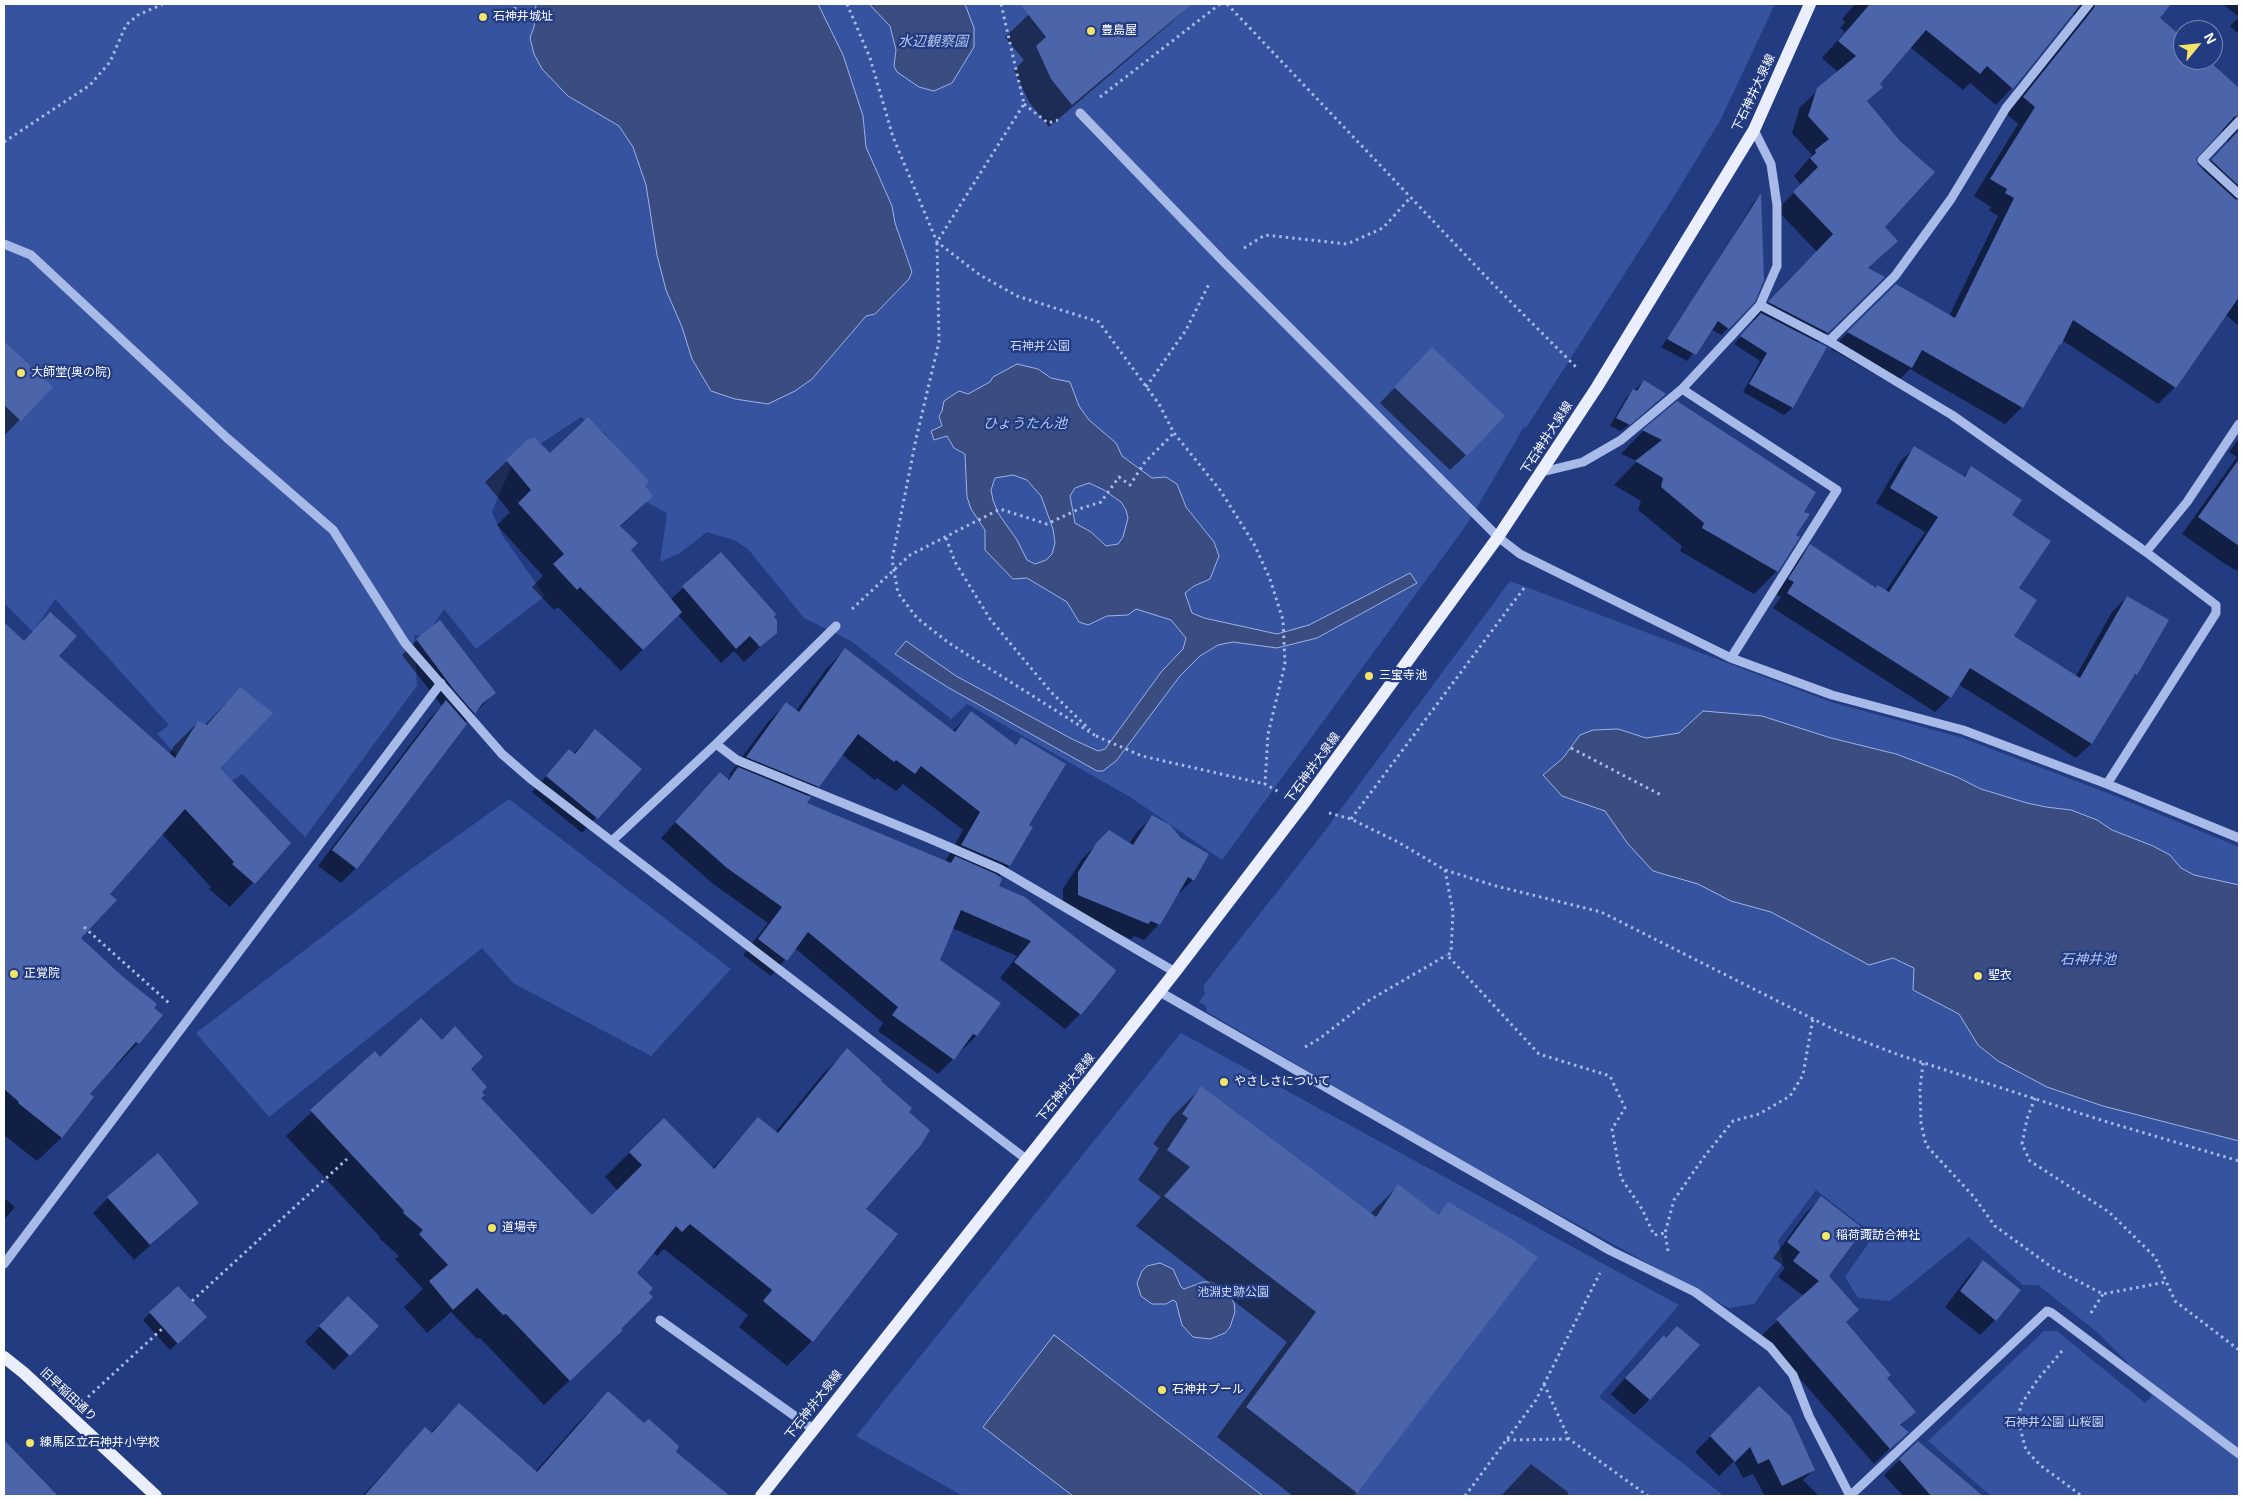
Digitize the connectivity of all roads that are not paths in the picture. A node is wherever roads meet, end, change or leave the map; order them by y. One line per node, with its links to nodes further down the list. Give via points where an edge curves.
1 (1810, 4): 5 (main road, 下石神井大泉線)
2 (2089, 4): 9 (street, via 2006,108 1951,199 1895,276)
3 (1080, 113): 13 (street)
4 (2239, 121): 6 (street, via 2202,160)
5 (1754, 130): 8 (street, via 1771,164 1777,205 1777,266); 12 (main road, 下石神井大泉線)
6 (2239, 194)
7 (4, 244): 17 (street, via 31,255 227,438 333,530 405,643)
8 (1760, 305): 9 (street); 10 (street)
9 (1829, 341): 14 (street, via 1952,415)
10 (1682, 389): 12 (street, via 1621,440 1583,462); 16 (street, via 1837,490)
11 (2239, 424): 14 (street, via 2187,502)
12 (1542, 472): 13 (main road, 下石神井大泉線)
13 (1498, 537): 16 (street, via 1520,554); 22 (main road, 下石神井大泉線, via 1310,795)
14 (2146, 552): 19 (street, via 2216,605 2216,612)
15 (836, 626): 18 (street)
16 (1731, 658): 19 (street, via 1832,695 1963,730)
17 (441, 684): 21 (street, via 502,754); 25 (street)
18 (716, 744): 21 (street); 22 (street, via 737,760 926,836 1000,870)
19 (2106, 784): 20 (street)
20 (2239, 838)
21 (613, 840): 24 (street)
22 (1175, 972): 23 (main road, 下石神井大泉線)
23 (1160, 992): 24 (main road, 下石神井大泉線); 32 (street, via 1611,1250 1695,1292 1770,1347 1793,1375 1809,1416)
24 (1026, 1159): 28 (main road, 下石神井大泉線)
25 (4, 1264)
26 (660, 1320): 28 (street)
27 (4, 1357): 30 (main road, 旧早稲田通り)
28 (813, 1429): 31 (main road, 下石神井大泉線)
29 (2239, 1454): 32 (street, via 2047,1311)
30 (156, 1496)
31 (760, 1496)
32 (1850, 1496)

